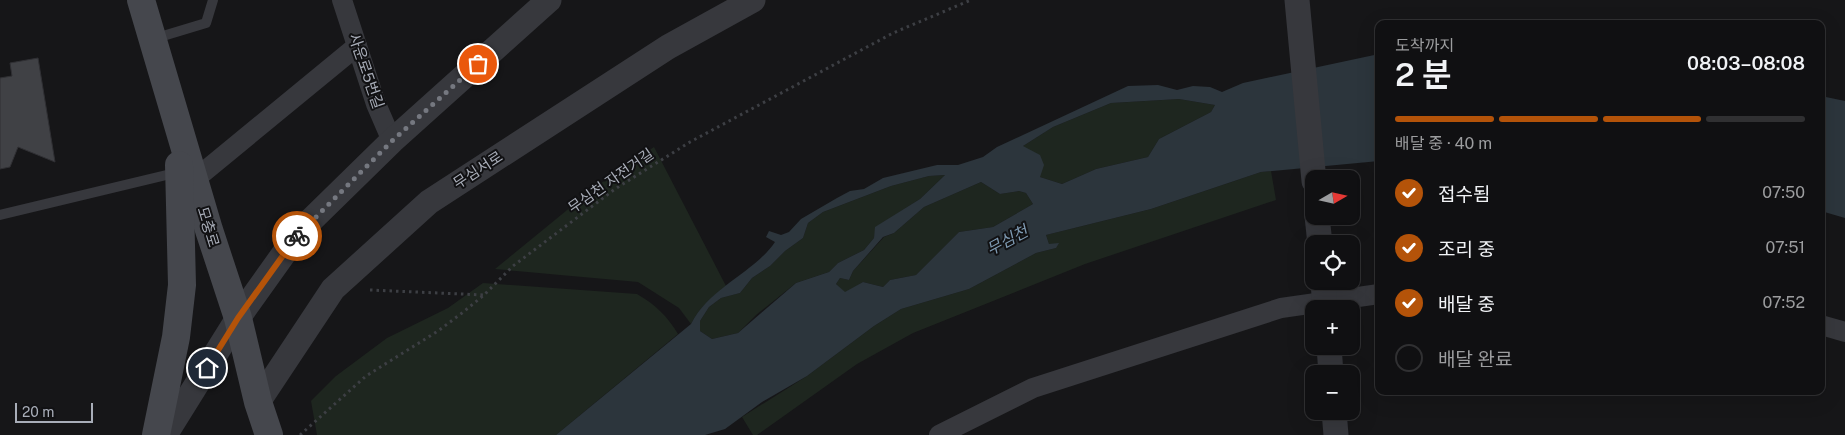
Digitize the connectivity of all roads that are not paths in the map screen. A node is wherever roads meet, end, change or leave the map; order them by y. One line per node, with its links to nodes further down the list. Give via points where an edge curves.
1 (141, 0): 7 (main road)
2 (213, 0): 7 (lane, via 206,23)
3 (342, 0): 8 (street, 사운로5번길)
4 (549, 0): 9 (street)
5 (753, 0): 17 (street, 무심서로, via 668,47 429,202 333,289)
6 (1297, 0): 10 (street)
7 (153, 39): 11 (main road, via 176,119)
8 (357, 46): 9 (street, 사운로5번길); 11 (street)
9 (392, 141): 14 (street, via 300,231)
10 (1313, 170)
11 (187, 176): 12 (lane); 14 (main road, 모충로); 19 (main road, via 176,337)
12 (0, 215)
13 (1375, 295): 21 (street, via 1281,308 1034,388)
14 (238, 318): 17 (main road, 모충로); 20 (street)
15 (1825, 326): 16 (street)
16 (1845, 332)
17 (263, 417)
18 (1335, 420): 22 (street)
19 (156, 435)
20 (165, 435)
21 (939, 435)
22 (1336, 435)

